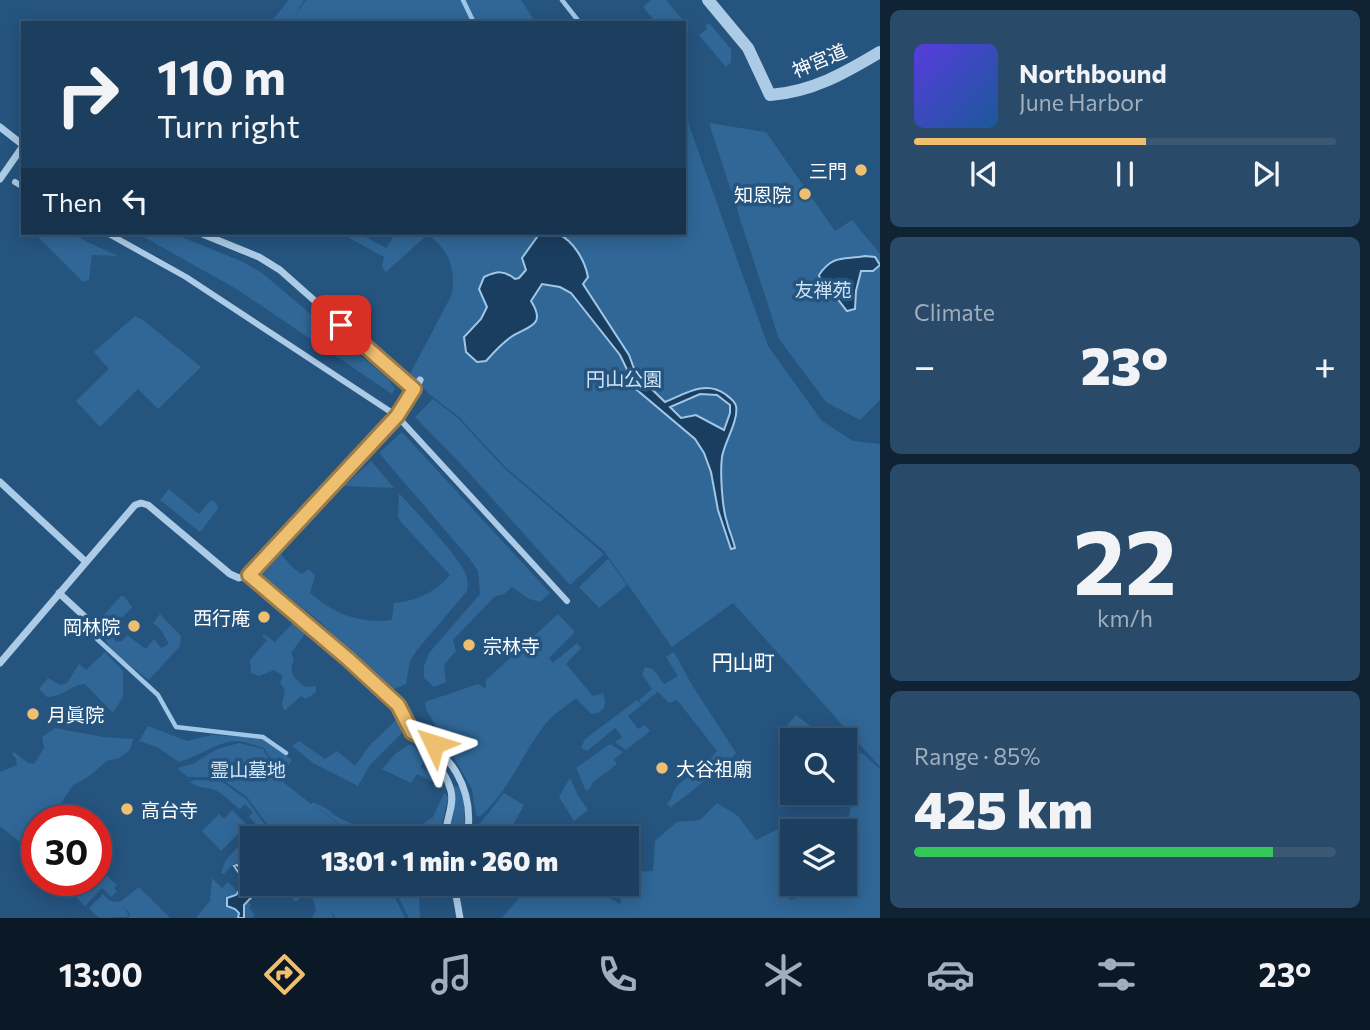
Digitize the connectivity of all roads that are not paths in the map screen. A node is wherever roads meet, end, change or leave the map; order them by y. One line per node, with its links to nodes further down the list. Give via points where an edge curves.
1 (708, 0): 2 (street, 神宮道, via 745,43 770,95 825,83)
2 (880, 52)
3 (0, 127): 4 (street)
4 (21, 144)
5 (21, 149): 6 (street)
6 (0, 179)
7 (16, 182): 8 (street)
8 (21, 186)
9 (111, 235): 13 (street, via 186,277)
10 (205, 235): 12 (street, via 280,270)
11 (421, 380): 12 (street)
12 (414, 389): 13 (street)
13 (397, 416): 16 (street); 18 (street)
14 (0, 482): 15 (street)
15 (86, 562): 16 (street, via 141,503 230,574 239,578); 17 (street)
16 (249, 575): 21 (street, via 398,705)
17 (59, 593): 19 (street); 20 (street)
18 (567, 601)
19 (99, 631)
20 (0, 663)
21 (412, 732): 22 (street, via 438,765 452,795); 23 (street, via 434,744 453,768 468,800)
22 (445, 826)
23 (468, 826)
24 (456, 896): 25 (street)
25 (460, 918)

